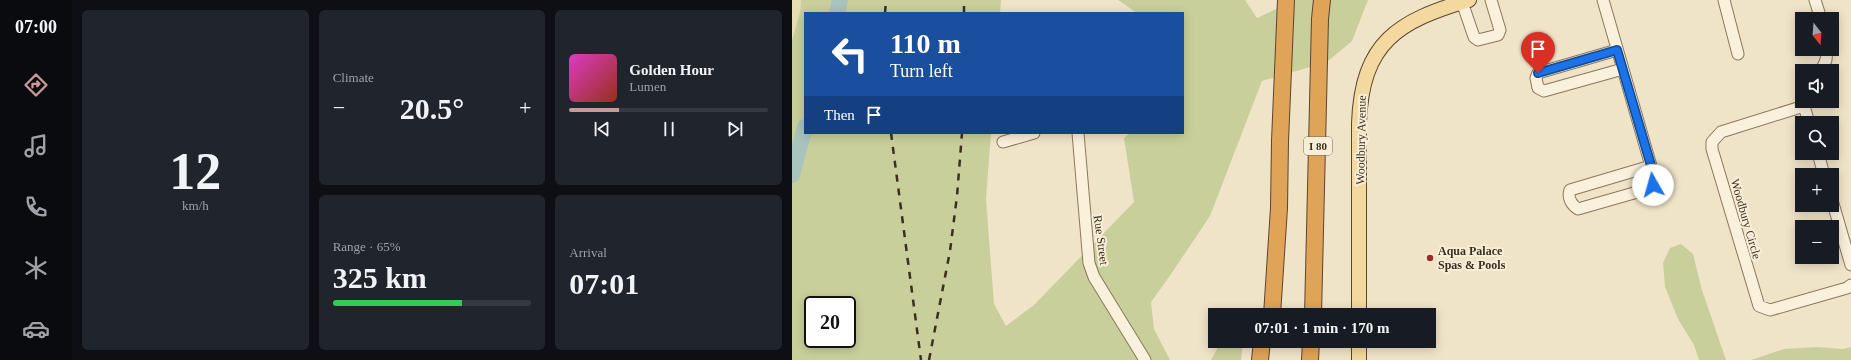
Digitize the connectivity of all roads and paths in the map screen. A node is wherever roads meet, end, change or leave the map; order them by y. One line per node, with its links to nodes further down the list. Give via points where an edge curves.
1 (1286, 0): 17 (highway)
2 (1322, 0): 23 (highway, I 80)
3 (1491, 0): 7 (street, via 1500,30 1498,35 1478,40 1474,37)
4 (1602, 0): 9 (street)
5 (1724, 0): 10 (street)
6 (1815, 0): 8 (street)
7 (1466, 1): 24 (main road, Woodbury Avenue, via 1425,15 1402,27 1383,46 1364,81 1359,123)
8 (1819, 12)
9 (1617, 50): 11 (street); 11 (street, via 1538,73 1538,88 1544,91)
10 (1738, 54)
11 (1623, 69): 16 (street)
12 (1795, 106): 20 (street, Woodbury Circle, via 1721,132 1712,142 1759,306 1770,310)
13 (1031, 134): 15 (street)
14 (1078, 134): 30 (street, Rue Street, via 1089,262 1094,277)
15 (1003, 142)
16 (1651, 166): 16 (street, via 1655,179 1653,185 1648,188 1578,209 1572,205 1570,190)
17 (1278, 208): 21 (highway); 22 (highway)
18 (1836, 212): 19 (street)
19 (1851, 265)
20 (1851, 285)
21 (1267, 308)
22 (1272, 308)
23 (1314, 308)
24 (1359, 308)
25 (1261, 348): 31 (highway)
26 (1270, 348): 32 (highway)
27 (1311, 348): 33 (highway)
28 (1316, 348): 34 (highway)
29 (1359, 348): 35 (main road)
30 (1145, 360)
31 (1260, 360)
32 (1269, 360)
33 (1310, 360)
34 (1317, 360)
35 (1359, 360)

